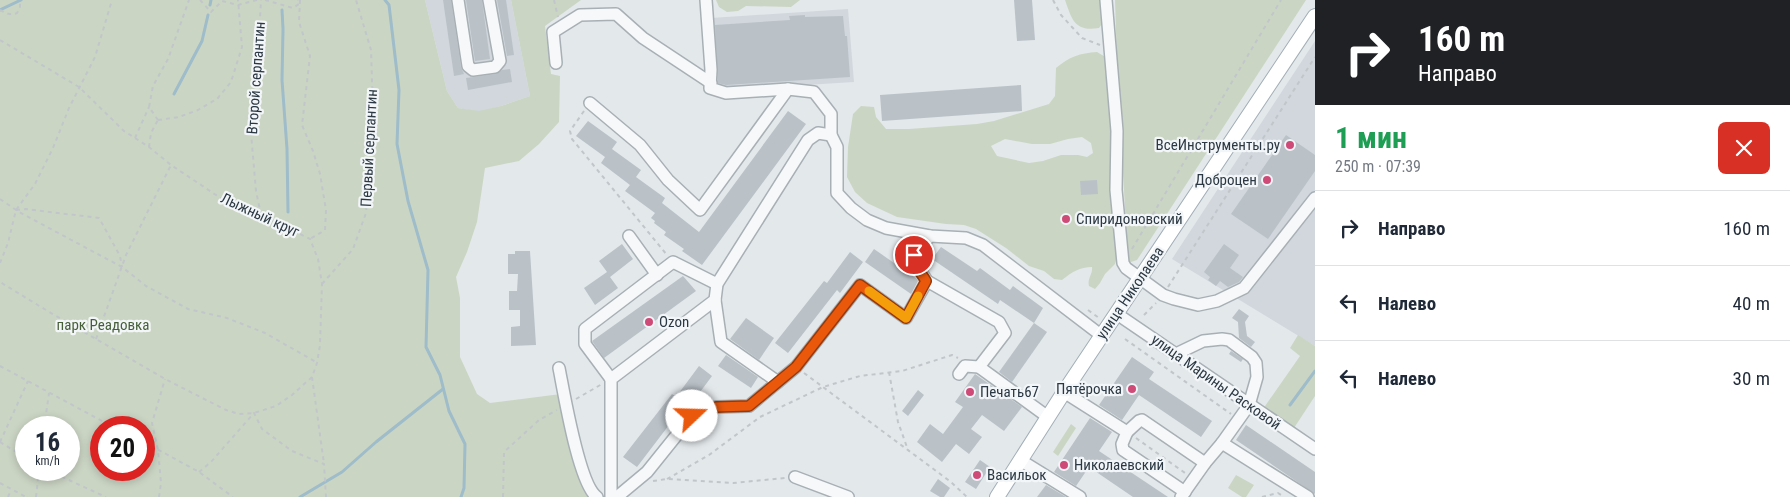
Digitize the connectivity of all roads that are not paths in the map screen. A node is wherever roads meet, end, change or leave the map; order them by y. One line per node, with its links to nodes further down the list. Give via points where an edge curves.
1 (458, 0): 2 (street, via 468,66 473,70 495,66 500,61)
2 (489, 0)
3 (706, 0): 7 (street)
4 (1106, 0): 15 (street, via 1117,131 1116,190 1123,263)
5 (1315, 16): 15 (main road, улица Николаева)
6 (556, 63): 7 (street, via 553,32 580,15 616,14 643,38)
7 (711, 83): 8 (street, via 710,88 726,93)
8 (788, 89): 9 (street, via 700,210 668,180 640,145); 10 (street, via 814,92 831,114)
9 (590, 103)
10 (831, 135): 13 (street, via 836,147 837,193 851,208 886,228); 17 (street, via 818,133 808,140)
11 (1315, 198): 15 (street, via 1244,288 1217,301 1198,305 1174,299)
12 (629, 236): 14 (street)
13 (930, 236): 16 (street, via 913,259); 20 (street, via 966,238 983,245)
14 (657, 274): 17 (street, via 673,262); 25 (street, via 585,329 585,344)
15 (1140, 278): 19 (main road, улица Николаева)
16 (926, 281): 22 (street, via 999,322 1005,333); 26 (street, via 906,318 860,285 796,367)
17 (716, 284): 18 (street)
18 (715, 300): 25 (street); 26 (street, via 722,342)
19 (1117, 314): 20 (main road, улица Николаева); 21 (street, улица Марины Расковой)
20 (1102, 336): 27 (main road, улица Николаева)
21 (1176, 354): 28 (street, улица Марины Расковой); 28 (street, via 1203,341 1229,340 1252,357 1256,364)
22 (975, 367): 24 (street, via 965,366); 29 (street)
23 (559, 368): 37 (street, via 587,482)
24 (959, 374)
25 (610, 378): 38 (street)
26 (778, 382): 39 (street, via 749,406 716,407 692,416 647,472)
27 (1064, 392): 29 (main road, улица Николаева); 30 (street)
28 (1249, 405): 31 (street); 32 (street, улица Марины Расковой)
29 (1048, 417): 33 (main road, улица Николаева)
30 (1127, 432): 34 (street, via 1142,420); 36 (street, via 1122,444 1124,450)
31 (1222, 443): 34 (street); 43 (street)
32 (1315, 449)
33 (1020, 460): 41 (main road, улица Николаева); 42 (street)
34 (1205, 463): 36 (street)
35 (795, 477): 40 (street)
36 (1183, 494)
37 (597, 497)
38 (611, 497)
39 (617, 497)
40 (848, 497)
41 (997, 497)
42 (1080, 497)
43 (1308, 497)

